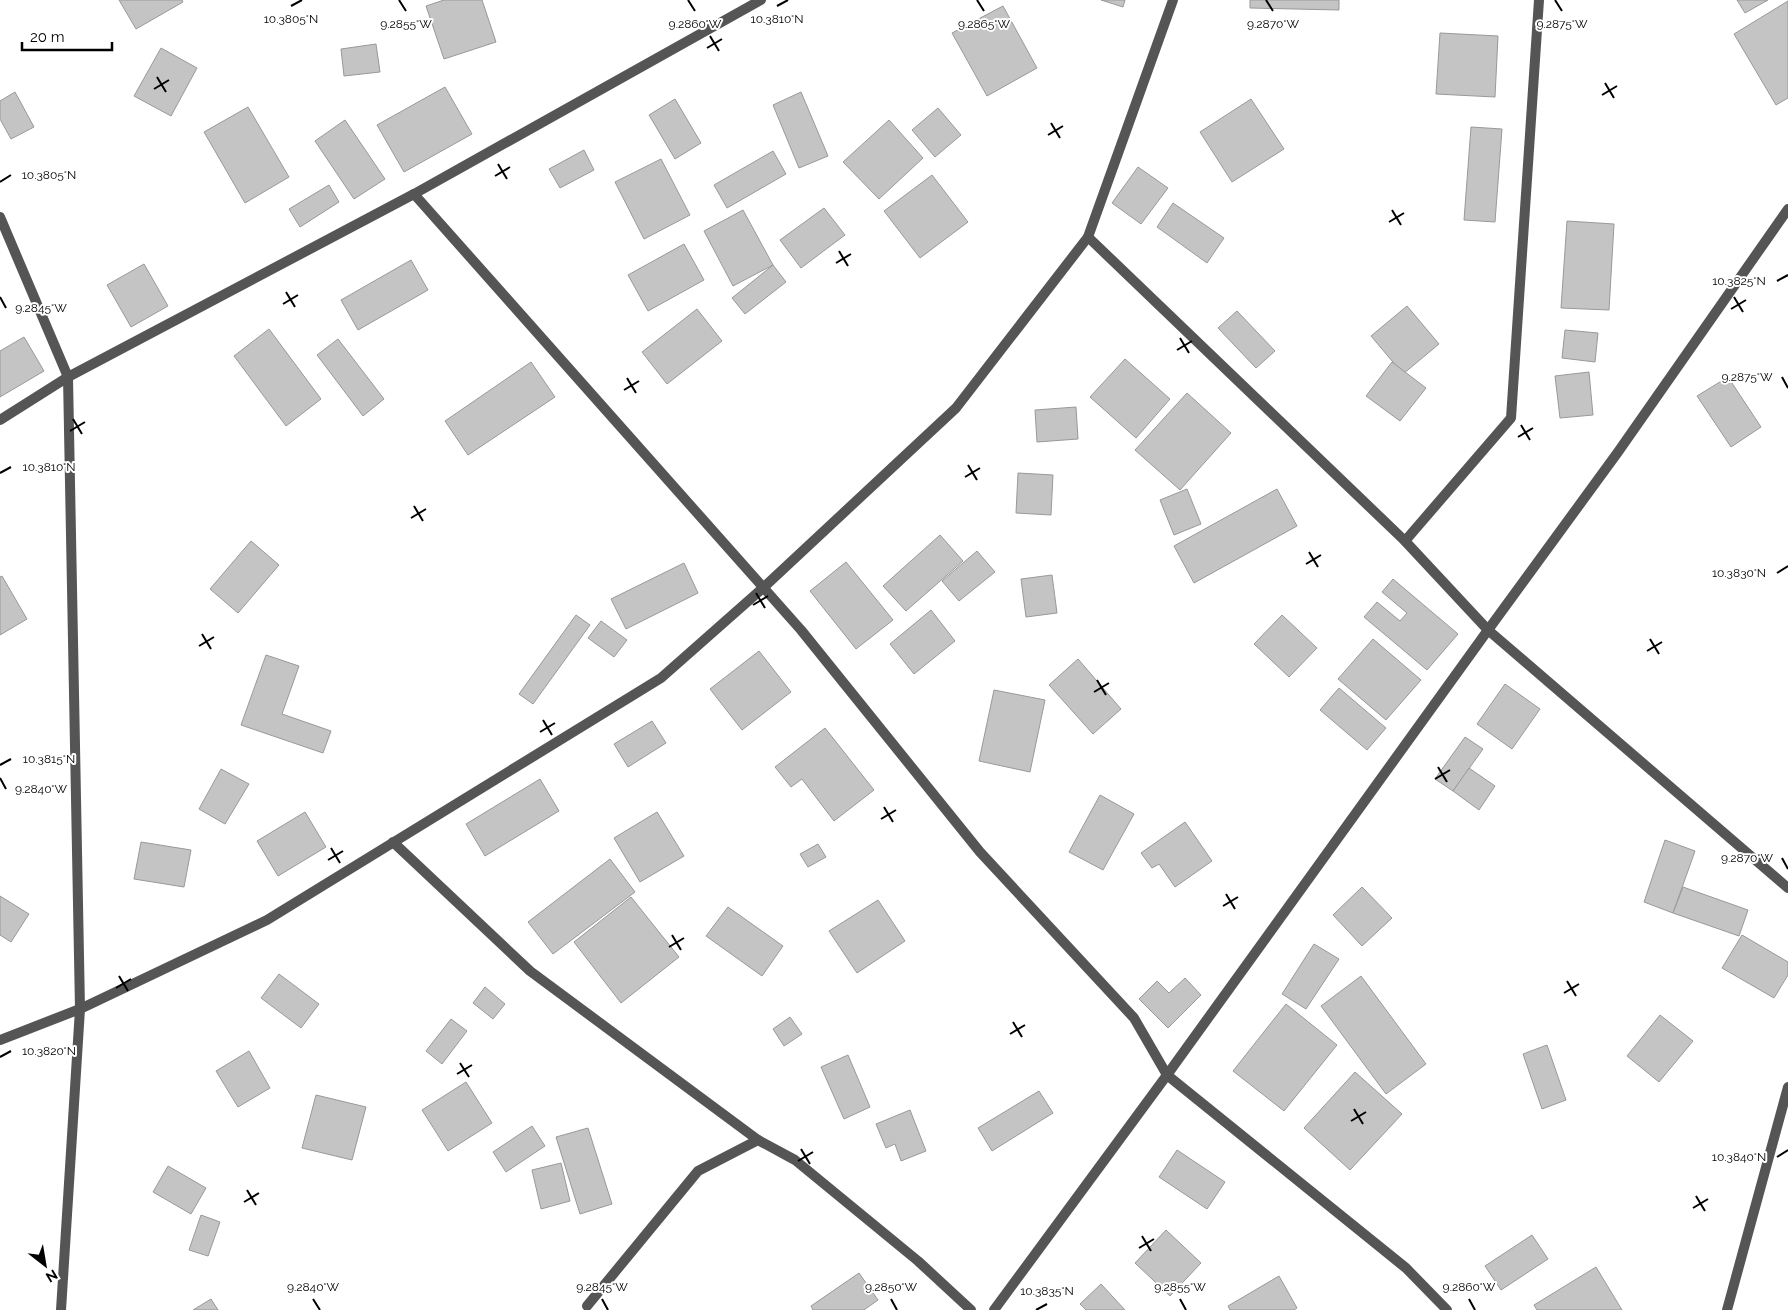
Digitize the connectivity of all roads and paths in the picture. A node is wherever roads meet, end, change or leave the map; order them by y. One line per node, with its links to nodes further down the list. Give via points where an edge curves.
1 (761, 0): 4 (street)
2 (1173, 0): 7 (street)
3 (1539, 0): 10 (street, via 1511,418)
4 (414, 194): 8 (street); 11 (street)
5 (1788, 209): 12 (street, via 1618,452)
6 (0, 217): 8 (street)
7 (1088, 237): 10 (street); 11 (street, via 956,408)
8 (68, 377): 9 (street); 15 (street)
9 (0, 420)
10 (1405, 541): 12 (street)
11 (764, 587): 13 (street, via 661,678); 17 (street, via 980,852 1134,1018)
12 (1488, 630): 14 (street); 17 (street)
13 (393, 842): 15 (street, via 267,920); 19 (street, via 530,971)
14 (1788, 888)
15 (80, 1009): 16 (street); 21 (street)
16 (0, 1040)
17 (1167, 1074): 23 (street); 24 (street, via 1406,1268)
18 (1788, 1086): 25 (street)
19 (758, 1140): 20 (street, via 698,1171); 22 (street, via 795,1160 918,1262)
20 (587, 1306)
21 (61, 1310)
22 (970, 1310)
23 (994, 1310)
24 (1447, 1310)
25 (1727, 1310)

